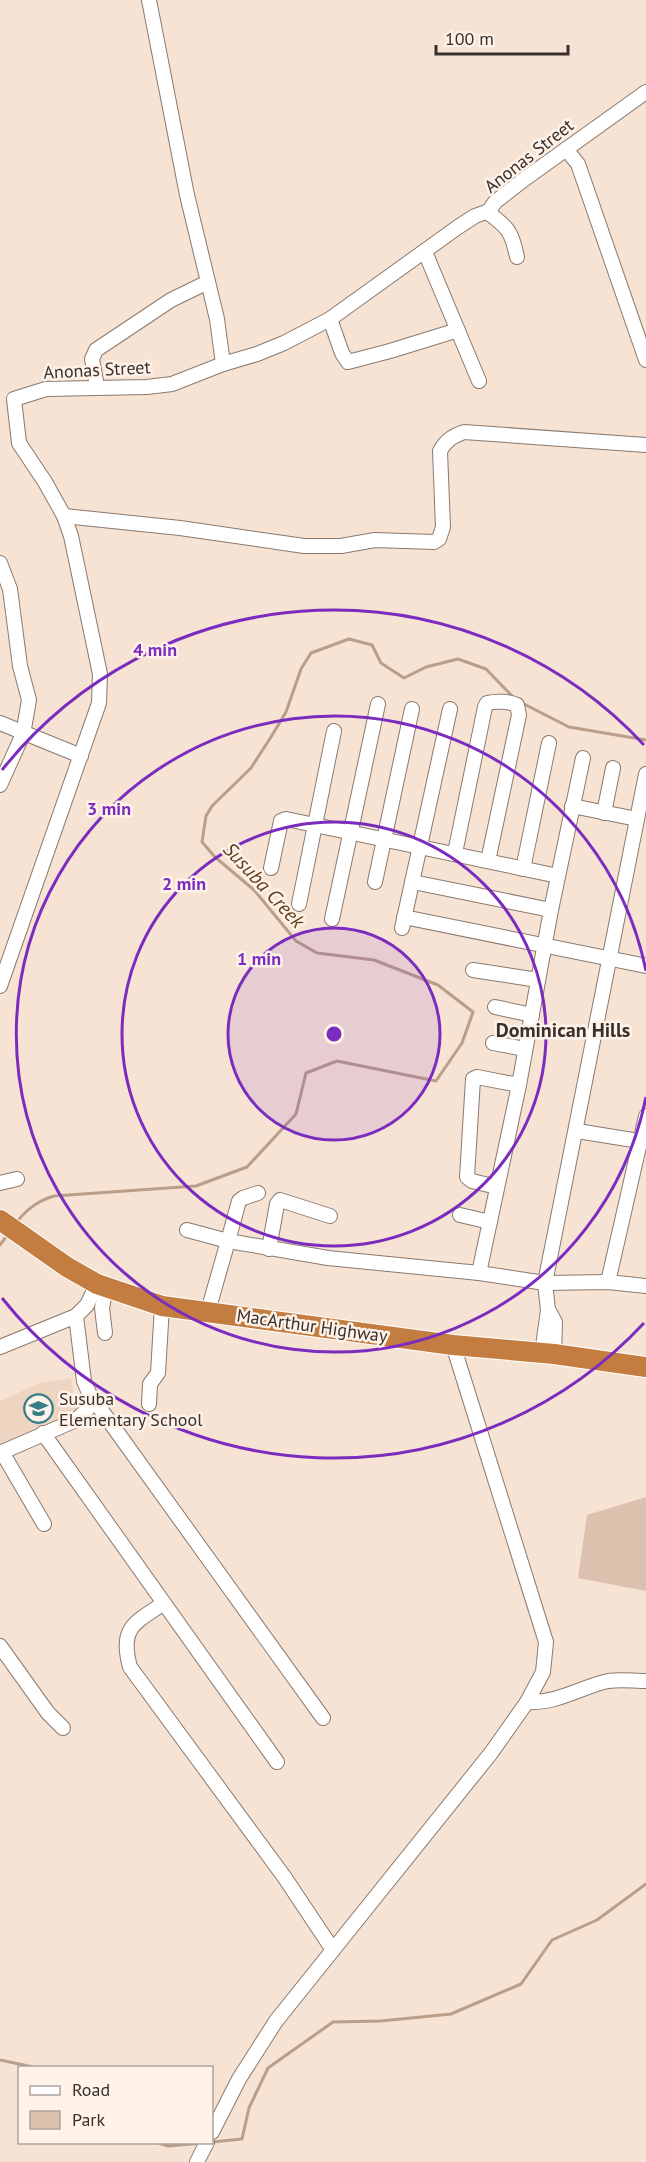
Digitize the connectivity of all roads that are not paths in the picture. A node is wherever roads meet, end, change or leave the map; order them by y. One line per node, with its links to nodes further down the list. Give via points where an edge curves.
1 (149, 0): 7 (street)
2 (646, 92): 3 (street, Anonas Street)
3 (566, 148): 4 (street, Anonas Street, via 497,200); 10 (street, via 578,164)
4 (487, 212): 5 (street, Anonas Street, via 468,220); 6 (street, via 513,236)
5 (425, 252): 8 (street, Anonas Street); 9 (street)
6 (517, 257)
7 (208, 282): 11 (street); 13 (street, via 164,304 96,350 92,359)
8 (330, 319): 9 (street, via 348,362); 11 (street, Anonas Street, via 284,343)
9 (458, 330): 12 (street)
10 (646, 360)
11 (223, 364): 13 (street, Anonas Street, via 172,384)
12 (479, 381)
13 (97, 387): 14 (street, Anonas Street, via 46,389)
14 (7, 397): 16 (street, Anonas Street, via 19,443)
15 (646, 445): 16 (street, via 457,434 440,451 443,527 434,542 375,540 341,546 304,546)
16 (64, 516): 25 (street, Anonas Street, via 100,674 99,704)
17 (0, 563): 23 (street, via 10,589 29,700)
18 (378, 704): 34 (street)
19 (412, 709): 35 (street)
20 (450, 709): 36 (street)
21 (0, 723): 23 (street)
22 (334, 731): 33 (street)
23 (23, 734): 25 (street); 29 (street)
24 (549, 743): 40 (street)
25 (81, 756): 52 (street, Anonas Street)
26 (583, 758): 30 (street)
27 (613, 768): 31 (street)
28 (646, 774): 32 (street)
29 (0, 785)
30 (572, 806): 31 (street); 41 (street)
31 (604, 813): 32 (street)
32 (637, 819): 48 (street)
33 (314, 826): 34 (street); 39 (street, via 281,821); 44 (street)
34 (349, 833): 35 (street); 46 (street)
35 (384, 839): 36 (street); 42 (street)
36 (419, 845): 37 (street); 43 (street)
37 (455, 854): 38 (street); 38 (street, via 485,707 492,702 513,702 518,705 519,715)
38 (488, 861): 40 (street)
39 (271, 868)
40 (523, 869): 41 (street)
41 (558, 876): 45 (street)
42 (375, 882)
43 (413, 882): 45 (street); 47 (street, via 403,922)
44 (299, 904)
45 (551, 910): 47 (street)
46 (332, 919)
47 (545, 947): 48 (street); 51 (street)
48 (610, 959): 49 (street); 59 (street)
49 (646, 966)
50 (473, 970): 51 (street)
51 (538, 980): 54 (street)
52 (0, 986)
53 (495, 1007): 54 (street)
54 (532, 1015): 56 (street)
55 (493, 1043): 56 (street)
56 (525, 1049): 57 (street)
57 (519, 1086): 63 (street); 63 (street, via 473,1079 467,1177)
58 (646, 1116): 60 (street)
59 (577, 1131): 60 (street); 74 (street)
60 (644, 1141): 73 (street)
61 (17, 1179): 62 (street)
62 (0, 1184)
63 (497, 1187): 68 (street)
64 (258, 1193): 70 (street, via 239,1201)
65 (460, 1215): 68 (street)
66 (330, 1216): 71 (street, via 280,1200)
67 (0, 1220): 75 (highway, MacArthur Highway, via 67,1267)
68 (490, 1222): 72 (street)
69 (188, 1230): 70 (street)
70 (228, 1241): 71 (street); 78 (street)
71 (269, 1249): 72 (street)
72 (479, 1273): 74 (street)
73 (608, 1282): 74 (street); 76 (street)
74 (546, 1283): 83 (street, via 548,1310 555,1322)
75 (102, 1286): 77 (highway, MacArthur Highway); 79 (street); 80 (street)
76 (646, 1286)
77 (162, 1306): 78 (highway, MacArthur Highway); 86 (street, via 158,1373 150,1384)
78 (208, 1311): 81 (highway, MacArthur Highway)
79 (76, 1316): 82 (street); 85 (street, via 84,1381)
80 (105, 1333)
81 (453, 1345): 83 (highway, MacArthur Highway); 93 (street, via 546,1642 543,1672)
82 (0, 1347)
83 (548, 1354): 84 (highway, MacArthur Highway)
84 (646, 1367)
85 (96, 1401): 87 (street, via 76,1420); 94 (street)
86 (149, 1404)
87 (43, 1433): 88 (street); 90 (street)
88 (1, 1452): 89 (street)
89 (44, 1524)
90 (164, 1603): 96 (street); 97 (street, via 128,1631 130,1667)
91 (0, 1646): 95 (street)
92 (646, 1681): 93 (street, via 622,1679 541,1703)
93 (527, 1702): 97 (street)
94 (323, 1718)
95 (63, 1728)
96 (278, 1761)
97 (333, 1950): 98 (street, via 276,2022 239,2079)
98 (213, 2130)
99 (206, 2145): 100 (street)
100 (197, 2162)

